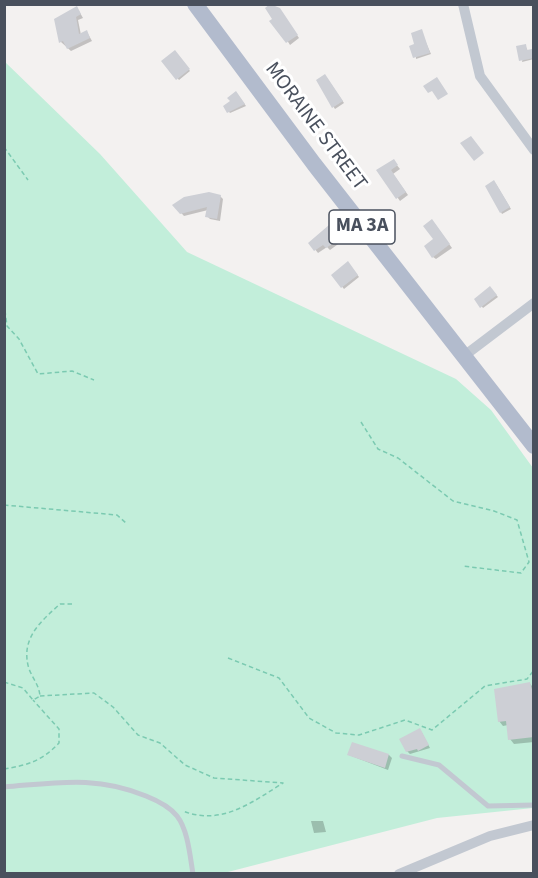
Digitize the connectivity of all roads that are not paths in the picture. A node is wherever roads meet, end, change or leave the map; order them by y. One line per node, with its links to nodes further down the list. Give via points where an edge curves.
1 (195, 4): 5 (main road, MORAINE STREET / MA 3A)
2 (463, 4): 3 (street, via 480,76)
3 (534, 150)
4 (534, 303): 5 (street)
5 (464, 356): 6 (main road, MORAINE STREET / MA 3A)
6 (534, 446)
7 (402, 756): 9 (lane, via 439,765 488,806)
8 (4, 787): 11 (lane, via 78,780 102,782 158,801 177,816)
9 (534, 805)
10 (534, 825): 12 (street, via 490,836)
11 (193, 873)
12 (399, 873)

